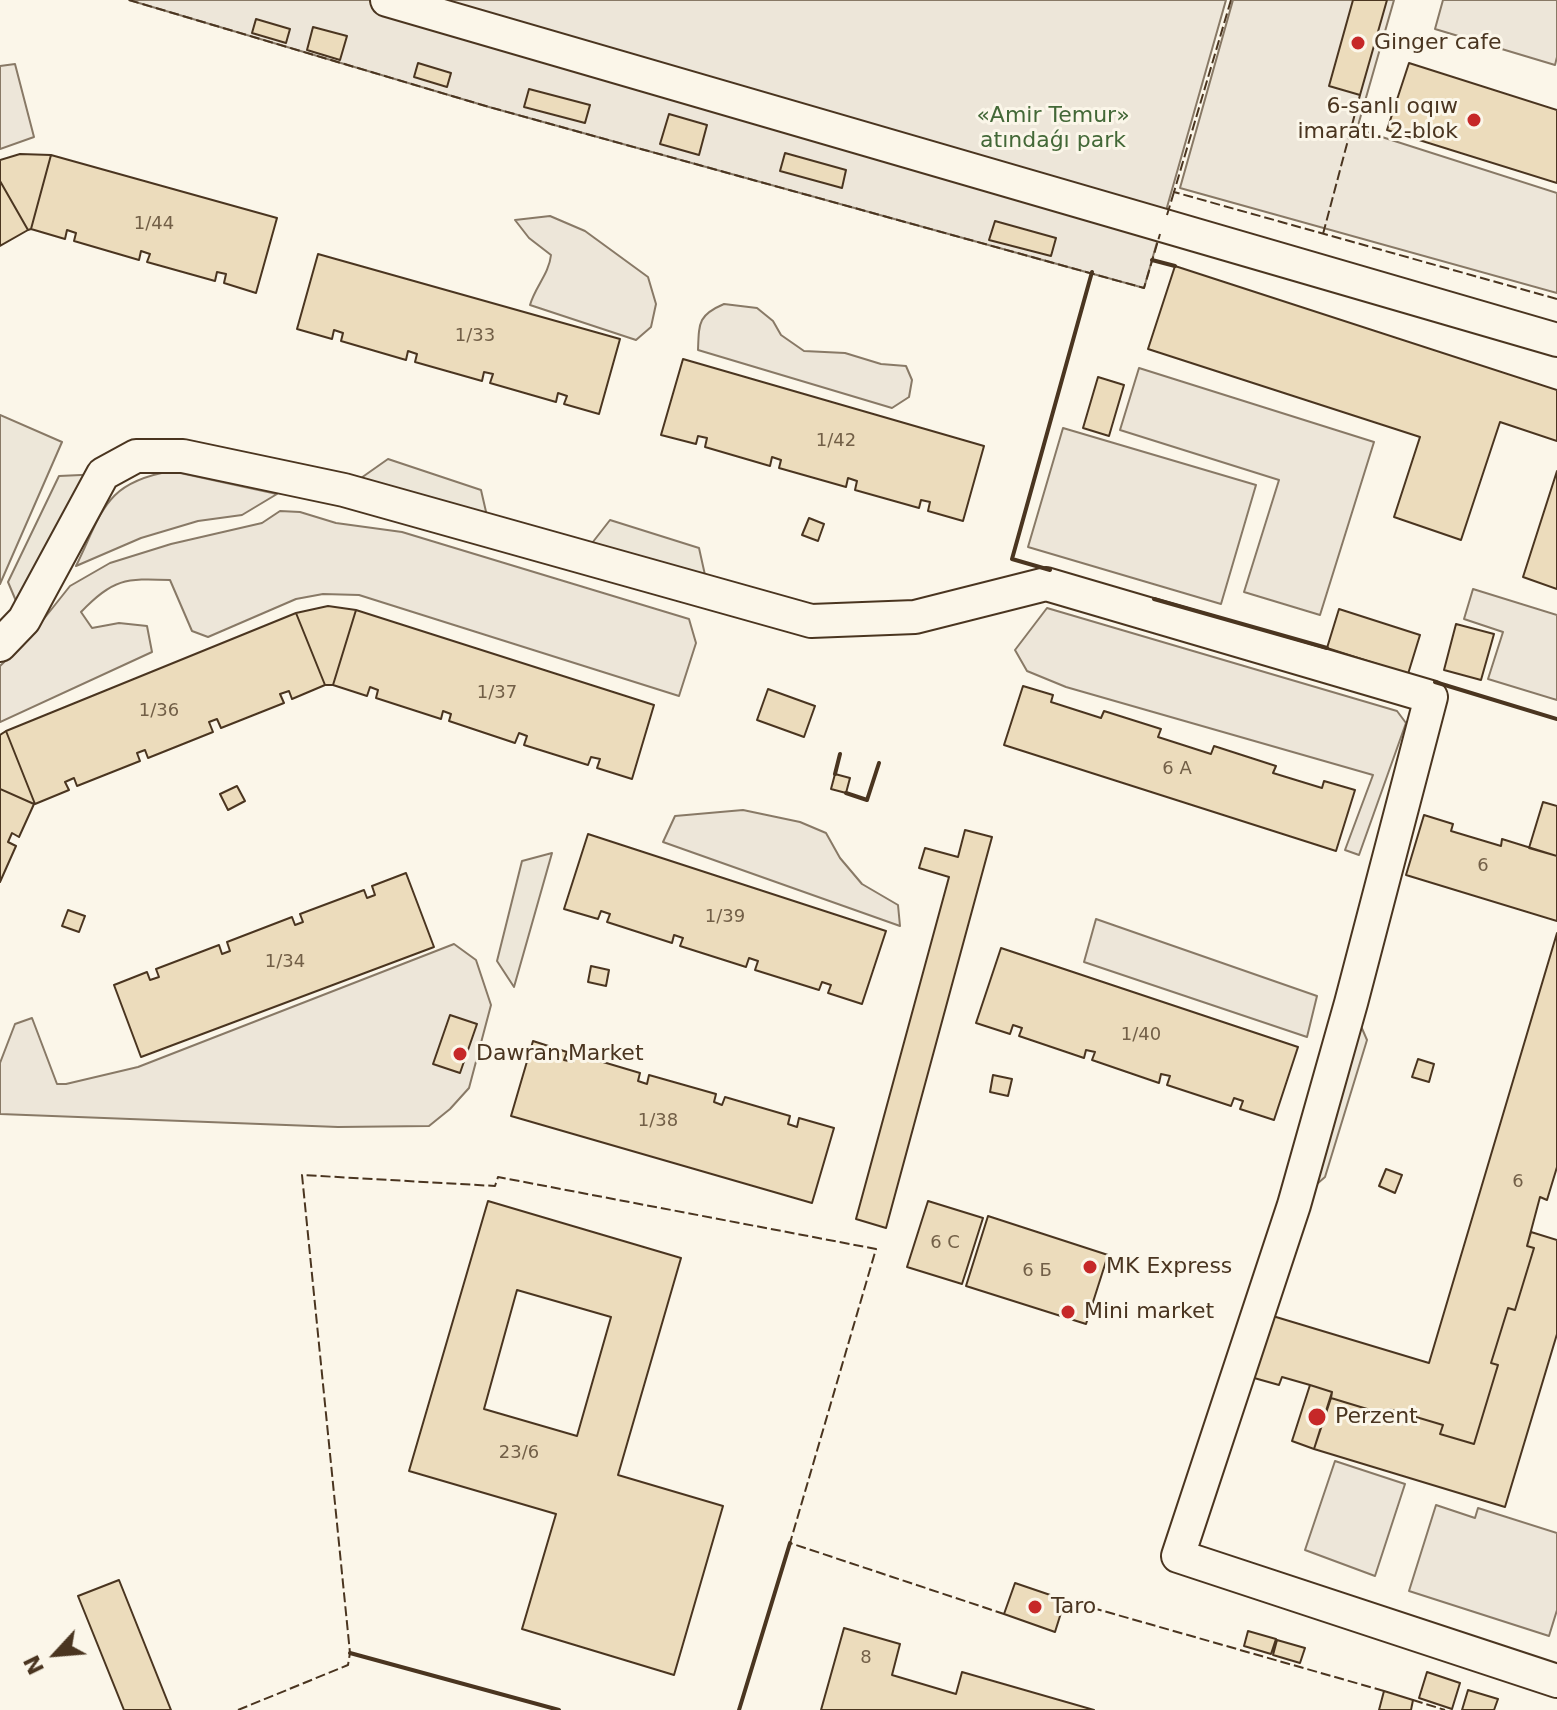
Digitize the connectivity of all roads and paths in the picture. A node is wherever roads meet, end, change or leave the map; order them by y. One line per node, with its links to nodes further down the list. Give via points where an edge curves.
1 (387, 0): 2 (street)
2 (1557, 340)
3 (0, 645): 4 (street, via 24,620 103,474 136,456 183,456 358,493 811,621 915,617 1046,584 1431,697 1294,1205 1178,1556)
4 (1557, 1681)

